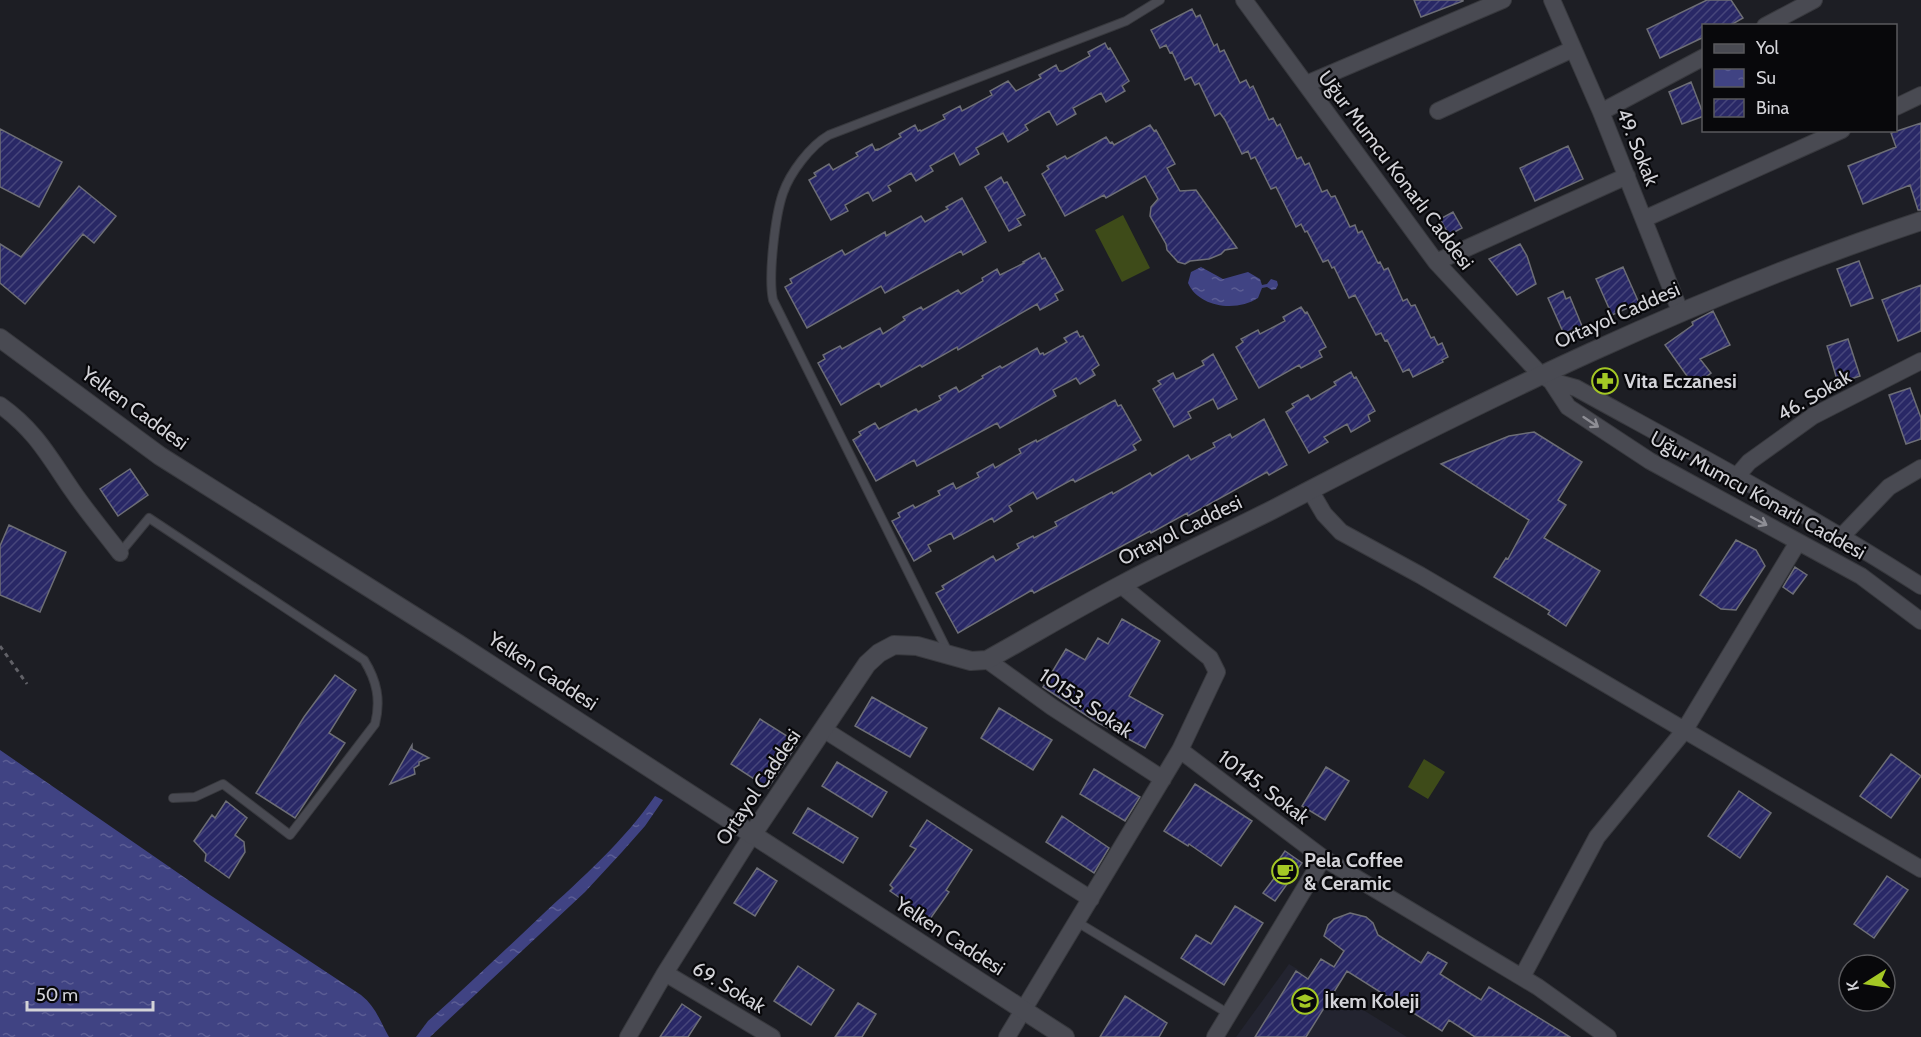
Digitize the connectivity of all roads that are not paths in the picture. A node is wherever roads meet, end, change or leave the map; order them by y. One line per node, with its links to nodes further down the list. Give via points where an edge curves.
1 (1160, 0): 33 (lane, via 1126,21 829,135 808,151 783,191 770,278 773,300)
2 (1244, 0): 9 (street, Uğur Mumcu Konarlı Caddesi)
3 (1503, 0): 9 (street)
4 (1552, 0): 7 (street, 49. Sokak)
5 (1814, 0): 6 (street)
6 (1769, 24)
7 (1573, 48): 12 (street); 13 (street, 49. Sokak)
8 (1702, 58): 13 (street)
9 (1306, 84): 18 (street, Uğur Mumcu Konarlı Caddesi)
10 (1921, 95): 11 (street)
11 (1897, 107)
12 (1438, 111)
13 (1601, 112): 15 (street, 49. Sokak)
14 (1838, 132): 16 (street)
15 (1627, 176): 16 (street, 49. Sokak); 18 (street)
16 (1644, 219): 19 (street, 49. Sokak)
17 (1921, 221): 19 (street, Ortayol Caddesi)
18 (1436, 262): 22 (street, Uğur Mumcu Konarlı Caddesi)
19 (1680, 311): 22 (street, Ortayol Caddesi)
20 (0, 338): 40 (street, Yelken Caddesi, via 160,456)
21 (1921, 361): 25 (street, 46. Sokak, via 1813,416 1749,462)
22 (1545, 378): 25 (street, Uğur Mumcu Konarlı Caddesi, via 1576,388); 26 (street, Ortayol Caddesi, via 1422,431); 28 (street, Uğur Mumcu Konarlı Caddesi, one-way to 28, via 1568,407 1650,461)
23 (0, 405): 29 (street, via 38,439)
24 (1921, 468): 27 (street, via 1889,487)
25 (1737, 476): 27 (street, Uğur Mumcu Konarlı Caddesi)
26 (1310, 490): 30 (street, Ortayol Caddesi); 36 (street, via 1341,532)
27 (1842, 536): 31 (street, Uğur Mumcu Konarlı Caddesi)
28 (1798, 542): 32 (street, Uğur Mumcu Konarlı Caddesi, via 1861,576); 36 (street)
29 (120, 553): 39 (lane, via 149,518 364,660 375,682 379,704 375,724 290,835 223,784 195,797)
30 (1121, 585): 34 (street, Ortayol Caddesi); 37 (street, via 1210,658 1217,672)
31 (1921, 586)
32 (1921, 621)
33 (951, 657): 34 (street, Ortayol Caddesi); 35 (street, Ortayol Caddesi, via 917,646 894,645 879,652)
34 (987, 660): 38 (street, 10153. Sokak)
35 (823, 729): 40 (street, Ortayol Caddesi); 43 (street)
36 (1684, 731): 42 (street); 46 (street, via 1597,837)
37 (1180, 750): 38 (street); 41 (street, 10145. Sokak)
38 (1163, 779): 43 (street)
39 (173, 798)
40 (752, 835): 45 (street, Ortayol Caddesi); 47 (street, Yelken Caddesi)
41 (1323, 858): 46 (street, 10145. Sokak); 48 (street)
42 (1921, 869)
43 (1091, 900): 44 (street)
44 (1077, 922): 47 (street); 48 (lane)
45 (665, 973): 49 (street, Ortayol Caddesi); 50 (street, 69. Sokak)
46 (1522, 977): 54 (street, 10145. Sokak)
47 (1024, 1011): 51 (street); 52 (street, Yelken Caddesi)
48 (1229, 1014): 53 (street)
49 (628, 1037)
50 (772, 1037)
51 (1007, 1037)
52 (1065, 1037)
53 (1215, 1037)
54 (1608, 1037)

